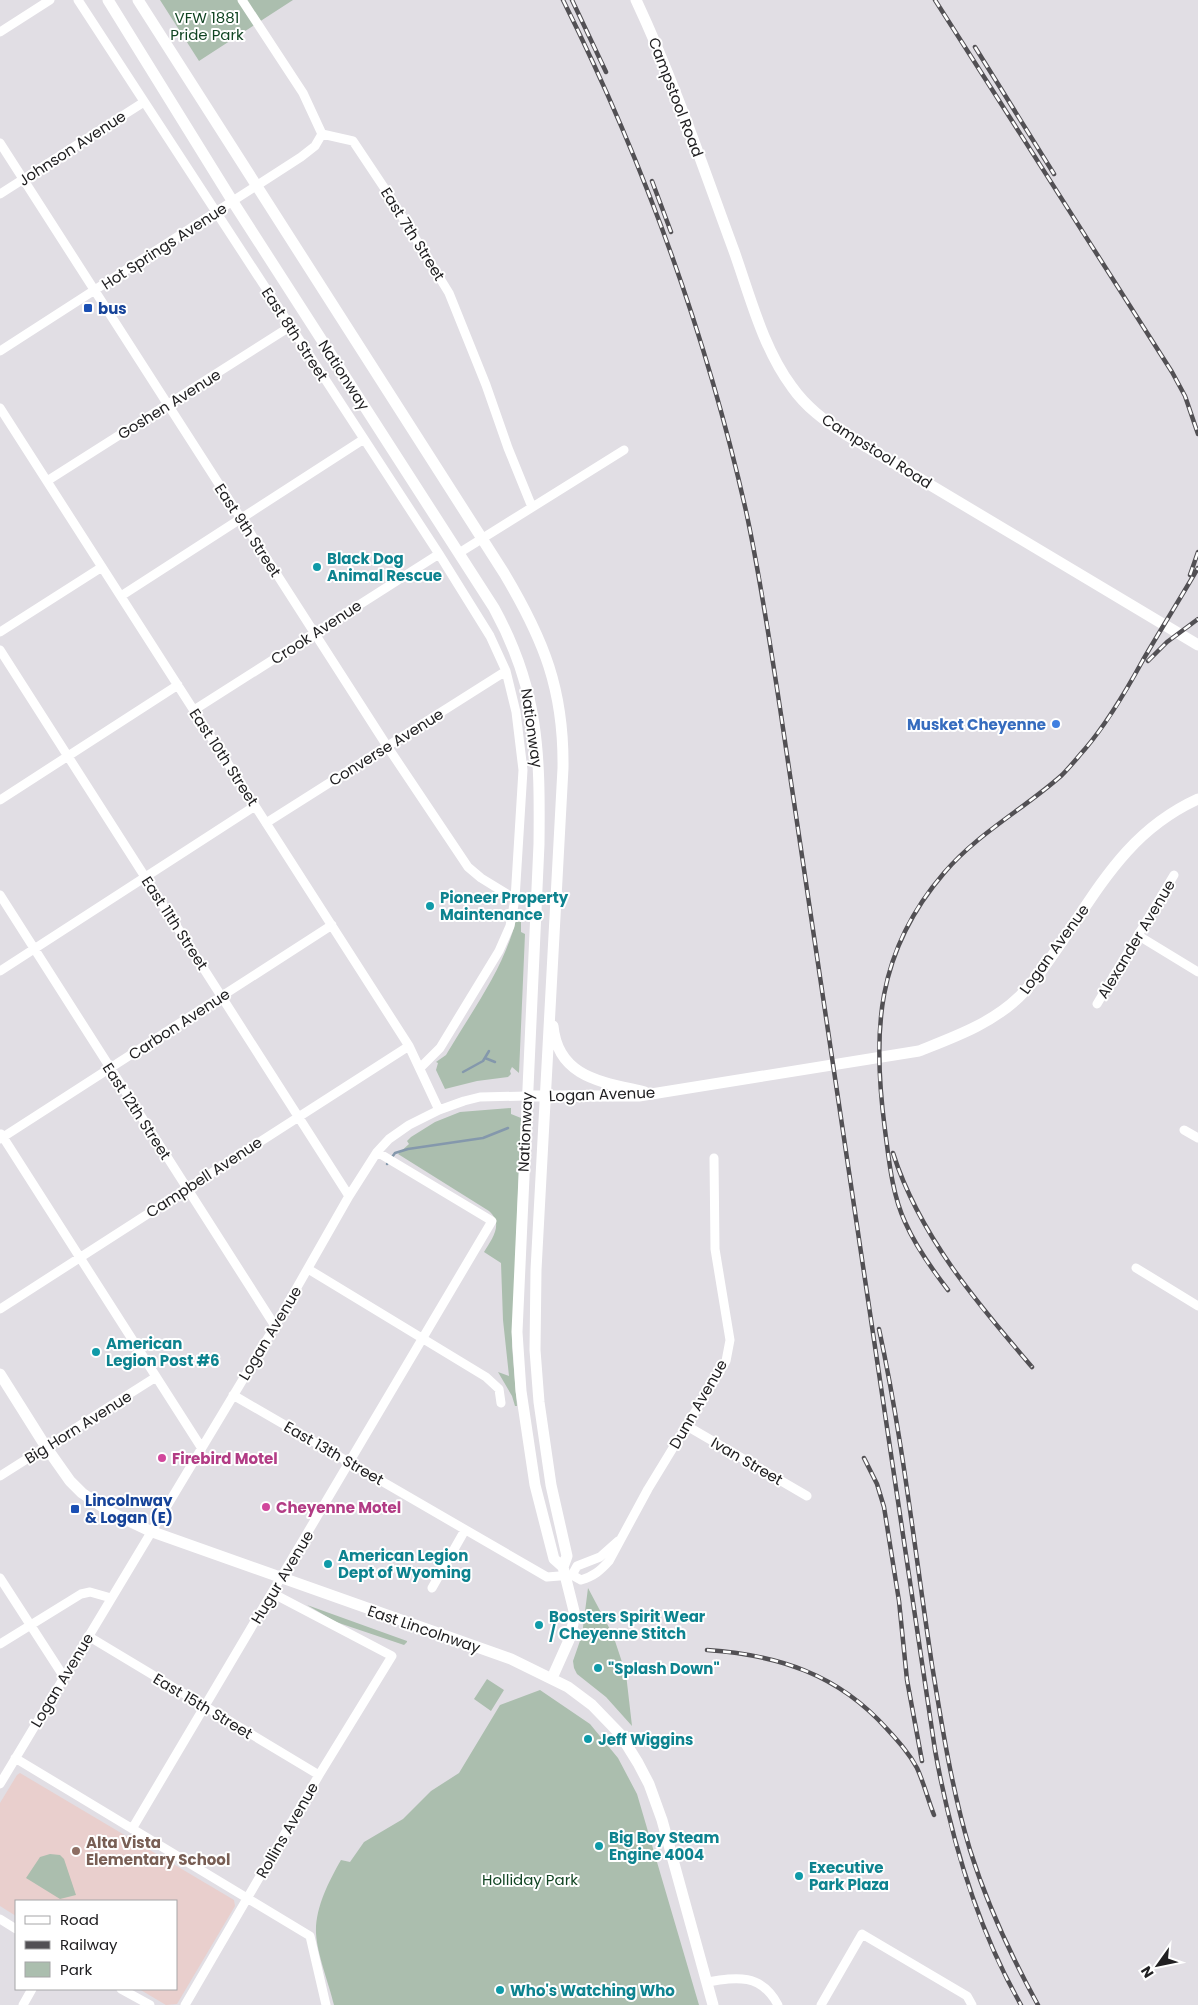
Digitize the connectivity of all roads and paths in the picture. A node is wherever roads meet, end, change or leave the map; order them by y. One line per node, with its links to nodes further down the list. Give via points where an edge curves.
1 (50, 0): 7 (street)
2 (78, 0): 8 (street, East 8th Street)
3 (108, 0): 14 (main road, Nationway)
4 (138, 0): 12 (main road, Nationway)
5 (242, 0): 9 (street, via 304,93)
6 (636, 0): 33 (main road, Campstool Road, via 683,112 768,343 791,386 807,405 845,434)
7 (0, 32)
8 (144, 102): 11 (street, Johnson Avenue); 15 (street, East 8th Street)
9 (322, 134): 12 (street, Hot Springs Avenue, via 315,146 301,158); 24 (street, East 7th Street, via 353,141 449,293)
10 (0, 143): 11 (street, East 9th Street)
11 (23, 179): 13 (street, Johnson Avenue); 16 (street, East 9th Street)
12 (257, 185): 14 (street, Hot Springs Avenue); 26 (main road, Nationway)
13 (0, 194)
14 (233, 202): 15 (street, Hot Springs Avenue); 27 (main road, Nationway)
15 (216, 212): 16 (street, Hot Springs Avenue); 17 (street, East 8th Street)
16 (94, 290): 18 (street, Hot Springs Avenue); 19 (street, East 9th Street)
17 (291, 326): 19 (street, Goshen Avenue); 21 (street, East 8th Street)
18 (0, 351)
19 (168, 405): 23 (street, Goshen Avenue); 25 (street, East 9th Street)
20 (0, 408): 23 (street, East 10th Street)
21 (364, 439): 25 (street); 28 (street, East 8th Street)
22 (624, 450): 24 (street)
23 (47, 481): 29 (street, East 10th Street)
24 (532, 506): 26 (street)
25 (241, 518): 30 (street); 32 (street, East 9th Street)
26 (482, 538): 27 (street); 53 (main road, Nationway, via 540,640 560,710 563,768)
27 (459, 553): 60 (main road, Nationway, via 509,636 526,680 535,724 539,844)
28 (438, 554): 32 (street, Crook Avenue); 35 (street, East 8th Street, via 490,636)
29 (102, 567): 30 (street, East 10th Street); 31 (street)
30 (120, 596): 36 (street, East 10th Street)
31 (0, 632)
32 (314, 633): 37 (street, Crook Avenue); 38 (street, East 9th Street)
33 (1198, 645)
34 (0, 650): 39 (street, East 11th Street)
35 (506, 671): 38 (street, Converse Avenue); 47 (street, via 516,712 523,770)
36 (178, 685): 37 (street, East 10th Street); 39 (street)
37 (194, 710): 42 (street, East 10th Street)
38 (387, 746): 43 (street, Converse Avenue); 47 (street, East 9th Street, via 468,867)
39 (68, 756): 40 (street); 45 (street, East 11th Street)
40 (0, 800)
41 (1198, 800): 59 (main road, Logan Avenue, via 1164,818 1127,849 1045,967 1020,997 977,1027 919,1051)
42 (255, 806): 43 (street, East 10th Street); 45 (street)
43 (266, 823): 48 (street, East 10th Street)
44 (1174, 875): 49 (street, Alexander Avenue)
45 (145, 877): 50 (street); 54 (street, East 11th Street)
46 (0, 895): 50 (street, East 12th Street)
47 (515, 899): 58 (street, via 510,926 499,951 440,1048)
48 (332, 925): 54 (street, Carbon Avenue); 56 (street, East 10th Street)
49 (1139, 936): 52 (street); 55 (street, Alexander Avenue)
50 (34, 949): 51 (street); 57 (street, East 12th Street)
51 (0, 971)
52 (1198, 972)
53 (550, 995): 59 (main road, via 555,1037 561,1053 573,1067 599,1081); 61 (main road, Nationway)
54 (221, 996): 57 (street, Carbon Avenue); 63 (street, East 11th Street)
55 (1097, 1004)
56 (409, 1046): 58 (street, East 10th Street); 63 (street, Campbell Avenue)
57 (110, 1068): 65 (street, Carbon Avenue); 69 (street, East 12th Street)
58 (420, 1068): 62 (street, East 10th Street)
59 (654, 1094): 61 (main road, Logan Avenue)
60 (527, 1096): 61 (main road, Logan Avenue); 62 (street, Logan Avenue, via 480,1097); 91 (main road, Nationway, via 518,1311 519,1375 538,1499 554,1559)
61 (545, 1096): 91 (main road, Nationway, via 536,1270 536,1364 542,1429 555,1508 567,1556)
62 (439, 1110): 67 (street, Logan Avenue, via 409,1125)
63 (298, 1117): 69 (street, Campbell Avenue); 70 (street, East 11th Street)
64 (1184, 1130): 66 (street)
65 (1, 1136): 71 (street)
66 (1198, 1138)
67 (377, 1152): 70 (street, Logan Avenue); 77 (street, Hugur Avenue, via 492,1222)
68 (714, 1158): 82 (street, Dunn Avenue, via 714,1240 730,1340 723,1366)
69 (187, 1188): 71 (street, Campbell Avenue); 76 (street, East 12th Street)
70 (349, 1196): 73 (street, Logan Avenue)
71 (80, 1257): 75 (street, Campbell Avenue); 79 (street)
72 (1136, 1268): 74 (street)
73 (308, 1269): 76 (street, Logan Avenue); 77 (street)
74 (1198, 1306)
75 (0, 1309)
76 (275, 1326): 80 (street, Logan Avenue)
77 (423, 1337): 81 (street, via 496,1384); 85 (street, Hugur Avenue)
78 (0, 1374): 83 (main road, East Lincolnway)
79 (156, 1377): 83 (street, Big Horn Avenue); 84 (street)
80 (233, 1395): 84 (street, Logan Avenue); 85 (street, East 13th Street)
81 (501, 1403)
82 (687, 1426): 87 (street, Ivan Street); 90 (street, Dunn Avenue)
83 (46, 1447): 86 (street, Big Horn Avenue); 89 (main road, East Lincolnway, via 82,1493 110,1512)
84 (202, 1447): 89 (street, Logan Avenue)
85 (350, 1462): 88 (street, East 13th Street); 93 (street, Hugur Avenue)
86 (0, 1476)
87 (807, 1496)
88 (466, 1530): 91 (street, East 13th Street, via 542,1575 554,1578); 94 (street)
89 (150, 1531): 93 (main road, East Lincolnway); 96 (street, Logan Avenue)
90 (620, 1539): 91 (street, via 600,1556); 91 (street, Dunn Avenue, via 597,1574 581,1580)
91 (567, 1573): 101 (main road, Nationway, via 573,1624)
92 (0, 1578): 97 (street)
93 (281, 1578): 95 (street, Hugur Avenue); 101 (main road, East Lincolnway, via 511,1659)
94 (432, 1588)
95 (272, 1593): 102 (street, Hugur Avenue); 104 (street, Rollins Avenue, via 392,1656)
96 (111, 1598): 97 (street, via 90,1592 80,1594); 98 (street, Logan Avenue)
97 (31, 1625): 99 (street); 100 (street)
98 (88, 1636): 100 (street, Logan Avenue); 102 (street, East 15th Street)
99 (0, 1644)
100 (64, 1677): 103 (street, Logan Avenue)
101 (552, 1678): 110 (main road, East Lincolnway, via 606,1718 620,1734 649,1784)
102 (204, 1706): 104 (street, East 15th Street); 106 (street, Hugur Avenue)
103 (15, 1758): 105 (street, Logan Avenue); 106 (street)
104 (319, 1775): 107 (street, Rollins Avenue)
105 (0, 1784)
106 (132, 1829): 107 (street)
107 (247, 1898): 116 (street, Rollins Avenue); 117 (street, via 310,1936)
108 (0, 1920): 109 (street)
109 (15, 1928)
110 (707, 1982): 118 (main road, East Lincolnway); 119 (street, via 737,1977 753,1980)
111 (31, 1990): 114 (street)
112 (123, 1990): 115 (street)
113 (972, 2004): 120 (street, via 967,1996 862,1934)
114 (22, 2005)
115 (150, 2005)
116 (185, 2005)
117 (326, 2005)
118 (713, 2005)
119 (778, 2005)
120 (821, 2005)

